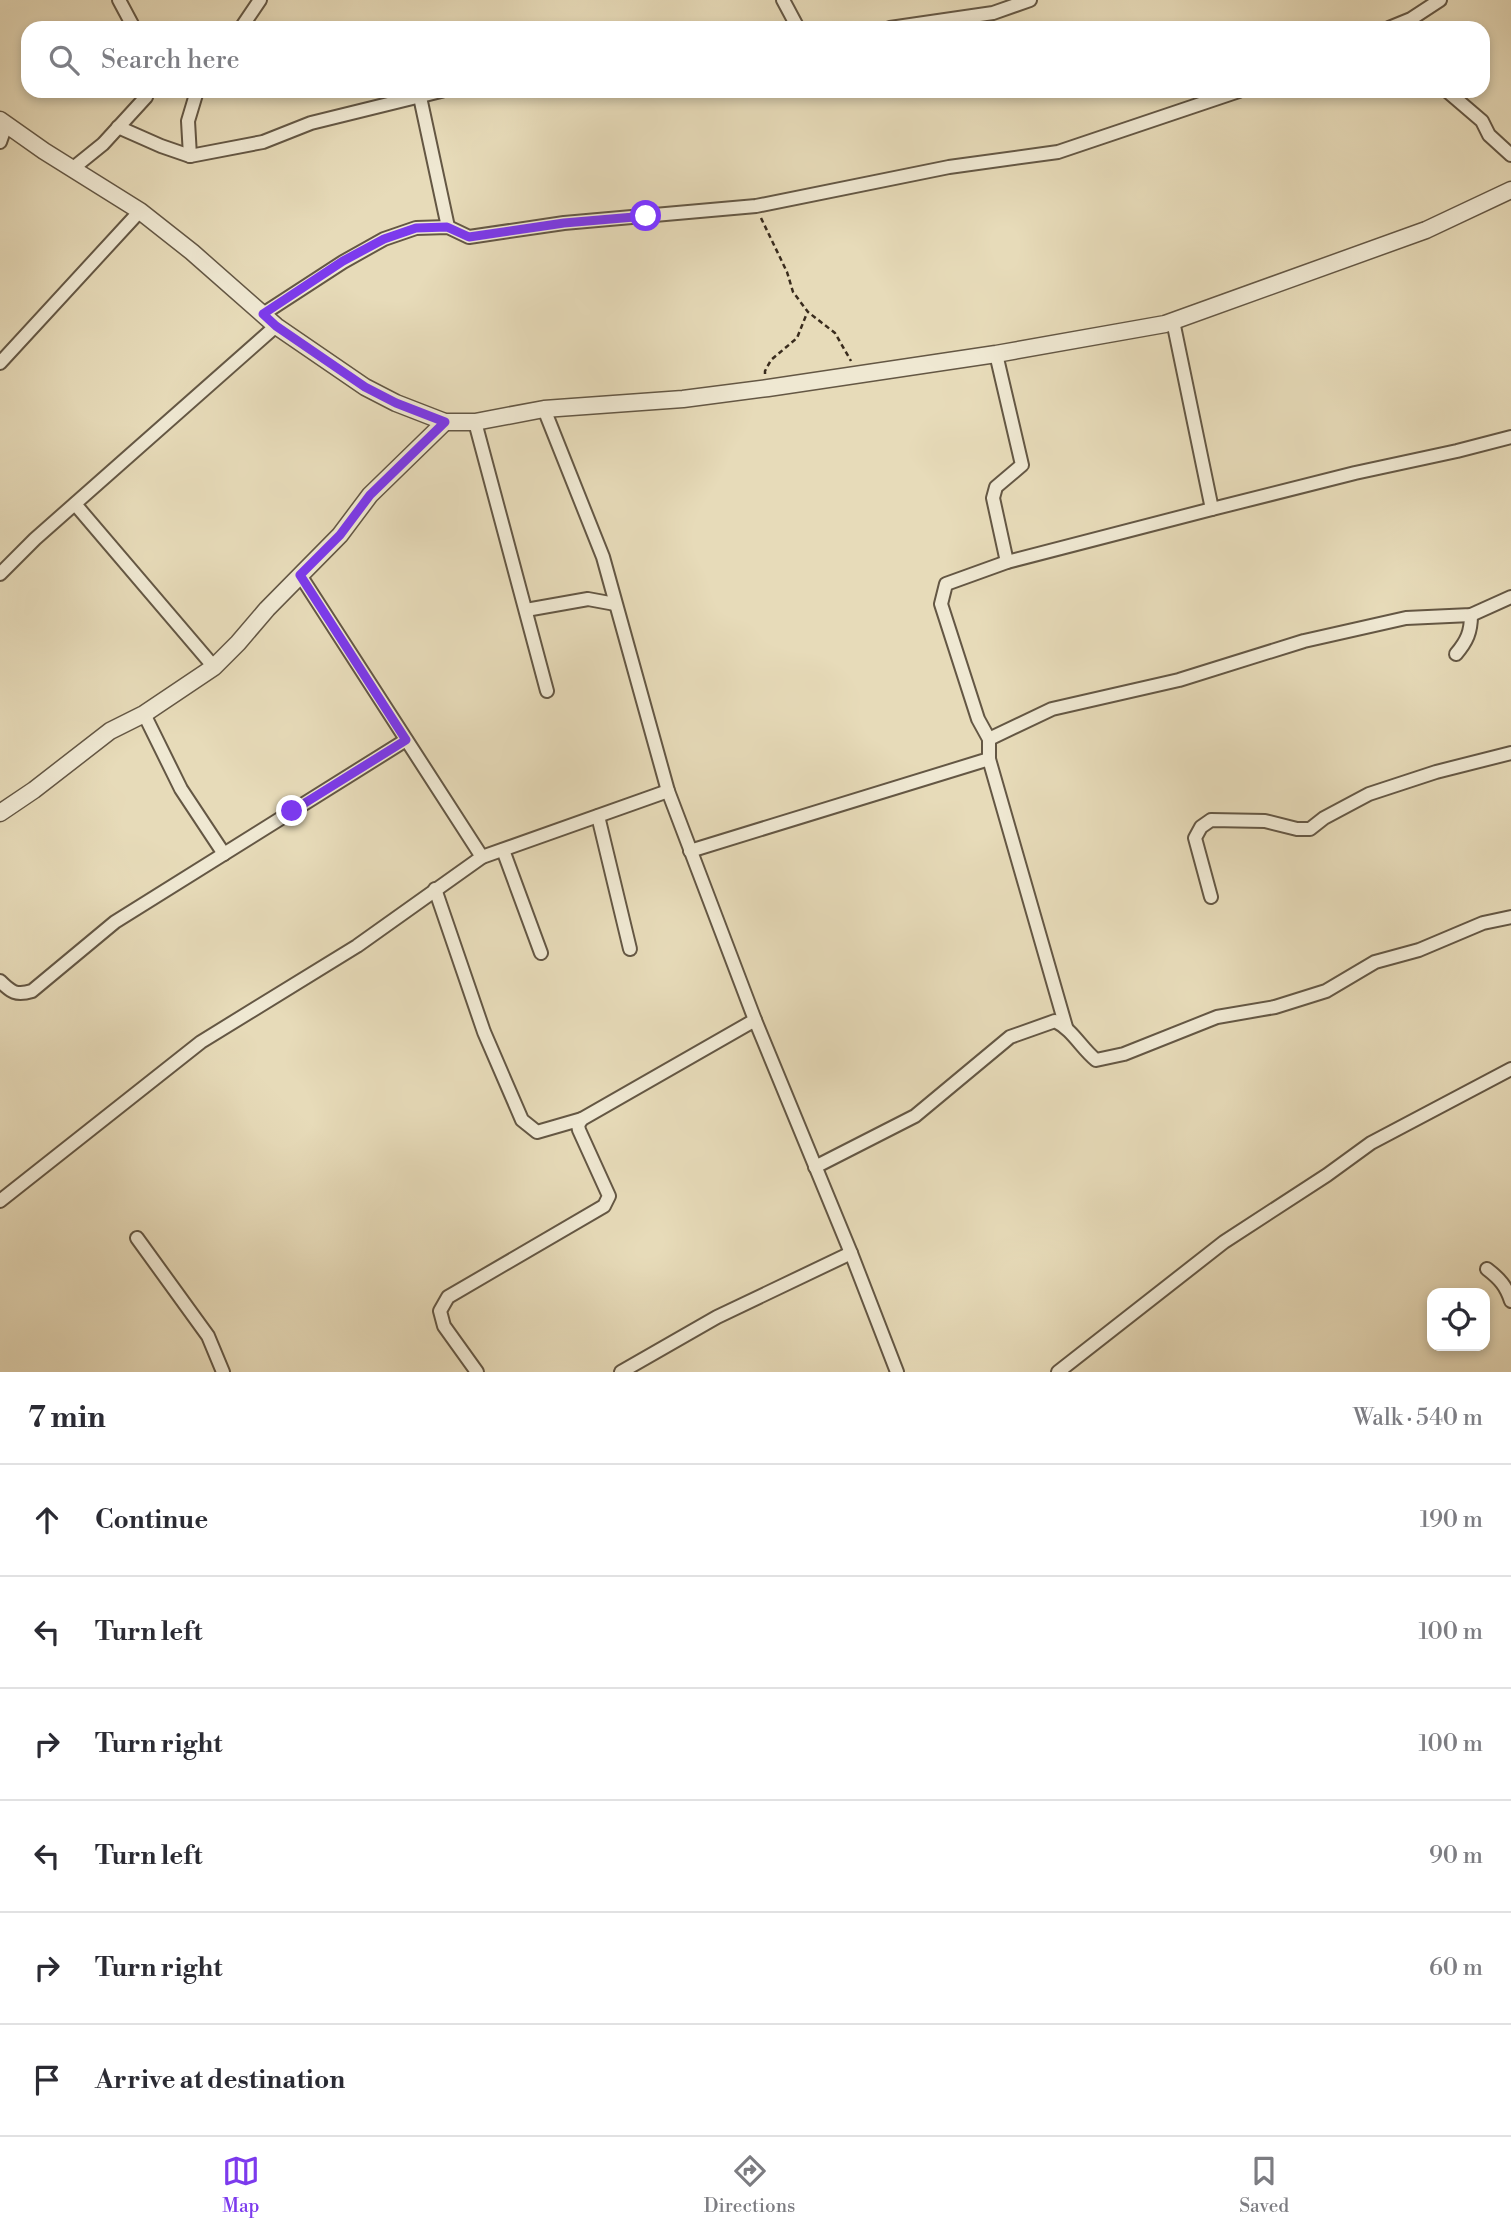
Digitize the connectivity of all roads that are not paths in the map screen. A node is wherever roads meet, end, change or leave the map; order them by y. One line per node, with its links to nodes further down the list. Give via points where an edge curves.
1 (119, 0): 6 (street)
2 (260, 0): 7 (street)
3 (783, 0): 8 (street)
4 (1030, 0): 9 (street, via 993,13)
5 (1440, 0): 10 (street)
6 (130, 21)
7 (246, 21)
8 (794, 21)
9 (938, 21)
10 (1406, 21)
11 (145, 98): 18 (street)
12 (195, 98): 21 (street, via 188,121)
13 (416, 98): 21 (street, via 311,123 263,142)
14 (420, 98): 25 (street)
15 (1218, 98): 25 (street, via 1058,152 949,167 756,206 564,223 469,237)
16 (1455, 98): 20 (street)
17 (3, 122): 19 (street); 22 (street)
18 (118, 127): 21 (street); 22 (street)
19 (0, 142)
20 (1511, 155)
21 (190, 156)
22 (72, 169): 24 (street)
23 (1511, 190): 27 (street, via 1426,230)
24 (140, 211): 26 (street); 30 (street)
25 (447, 227): 26 (street, via 416,228 384,239)
26 (263, 314): 28 (street)
27 (1173, 321): 29 (street); 36 (street)
28 (276, 326): 32 (street, via 365,387); 35 (street)
29 (996, 354): 31 (street, via 682,399); 37 (street, via 1022,465 996,487 993,498)
30 (0, 363)
31 (544, 409): 33 (street); 41 (street, via 603,557)
32 (445, 422): 33 (street); 39 (street, via 370,495 340,535)
33 (475, 422): 42 (street)
34 (1511, 437): 36 (street)
35 (75, 504): 38 (street); 45 (street)
36 (1212, 509): 37 (street)
37 (1007, 562): 48 (street, via 946,584 942,604 978,719)
38 (0, 573)
39 (300, 575): 45 (street); 49 (street)
40 (1511, 597): 43 (street)
41 (615, 604): 42 (street, via 588,599); 52 (street)
42 (526, 610): 46 (street)
43 (1471, 615): 44 (street, via 1471,630); 48 (street, via 1406,618 1304,641 1179,680 1052,709)
44 (1456, 654)
45 (214, 667): 47 (street)
46 (547, 691)
47 (144, 714): 53 (street, via 110,731); 57 (street, via 181,789)
48 (989, 739): 51 (street)
49 (406, 740): 57 (street); 58 (street)
50 (1511, 753): 60 (street, via 1369,794 1310,829 1265,821 1205,823 1195,838)
51 (989, 759): 56 (street); 66 (street)
52 (668, 790): 54 (street); 56 (street)
53 (0, 813)
54 (598, 816): 55 (street); 62 (street)
55 (503, 850): 58 (street); 63 (street)
56 (690, 851): 65 (street)
57 (224, 854): 64 (street, via 115,922 32,991 12,992)
58 (482, 857): 59 (street)
59 (435, 889): 68 (street, via 484,1032 522,1120 537,1132); 70 (street, via 356,946 201,1042)
60 (1211, 897)
61 (1511, 916): 66 (street, via 1375,962 1326,990 1275,1007 1217,1017 1124,1054 1097,1060)
62 (630, 949)
63 (541, 953)
64 (0, 981)
65 (755, 1020): 68 (street); 69 (street)
66 (1066, 1027): 69 (street, via 1055,1021 1010,1037 915,1116)
67 (1511, 1069): 79 (street, via 1371,1143 1224,1242)
68 (582, 1119): 76 (street, via 579,1130 609,1196 604,1206 448,1297 440,1311 444,1326)
69 (815, 1167): 72 (street)
70 (0, 1202)
71 (137, 1238): 75 (street, via 208,1336)
72 (851, 1253): 77 (street, via 717,1317); 78 (street)
73 (1487, 1269): 74 (street, via 1501,1280)
74 (1511, 1301)
75 (223, 1372)
76 (477, 1372)
77 (621, 1372)
78 (897, 1372)
79 (1058, 1372)

